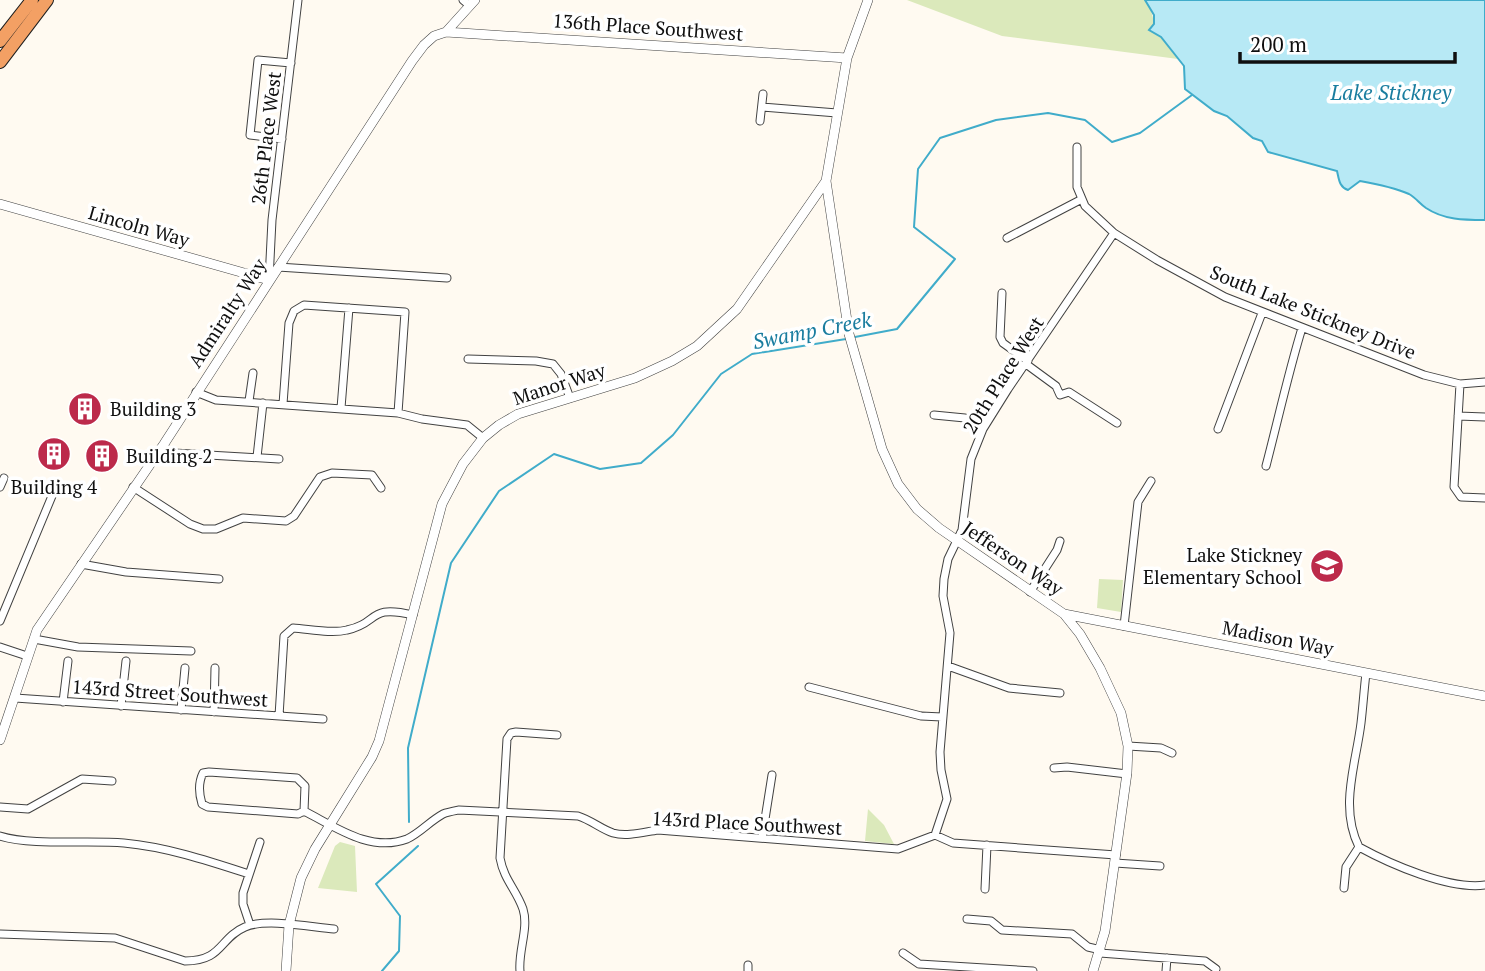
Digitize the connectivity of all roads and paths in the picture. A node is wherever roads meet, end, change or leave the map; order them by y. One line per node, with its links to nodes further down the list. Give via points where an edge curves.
1 (32, 0): 7 (highway)
2 (47, 0): 9 (highway)
3 (298, 0): 10 (street, 26th Place West)
4 (868, 0): 8 (street, Manor Way)
5 (469, 2): 6 (street, Admiralty Way)
6 (446, 32): 8 (street, 136th Place Southwest); 22 (street, Admiralty Way, via 434,36 418,53)
7 (2, 39): 9 (highway, via 5,45)
8 (847, 58): 13 (street, Manor Way)
9 (0, 60)
10 (291, 62): 15 (street, 26th Place West); 15 (street, via 258,60 250,135)
11 (763, 94): 12 (street)
12 (762, 107): 13 (street); 14 (street)
13 (837, 113): 17 (street, Manor Way)
14 (761, 121)
15 (282, 139): 24 (street, 26th Place West)
16 (1077, 147): 18 (street, via 1077,187)
17 (826, 181): 35 (street, Manor Way, via 737,309 697,346 635,378); 59 (street, Jefferson Way, via 849,334 882,449 898,484 917,509)
18 (1082, 200): 20 (street, South Lake Stickney Drive); 21 (street)
19 (0, 204): 24 (street, Lincoln Way)
20 (1114, 233): 27 (street, South Lake Stickney Drive, via 1225,297); 30 (street, 20th Place West)
21 (1007, 238)
22 (278, 267): 23 (street); 24 (street, Admiralty Way)
23 (447, 278)
24 (269, 280): 34 (street, Admiralty Way)
25 (1002, 293): 30 (street, via 1000,337)
26 (349, 308): 38 (street, via 304,305 294,311 289,323); 39 (street); 40 (street, via 405,312)
27 (1262, 313): 28 (street, South Lake Stickney Drive); 46 (street)
28 (1302, 328): 33 (street, South Lake Stickney Drive, via 1424,375); 51 (street)
29 (468, 359): 35 (street, via 554,364)
30 (1027, 363): 44 (street, via 1056,386 1060,395 1069,393); 45 (street, 20th Place West)
31 (253, 373): 36 (street)
32 (1485, 382): 33 (street, South Lake Stickney Drive)
33 (1460, 384): 42 (street)
34 (197, 392): 36 (street, via 216,400); 48 (street, Admiralty Way)
35 (570, 398): 47 (street, Manor Way, via 519,414)
36 (249, 401): 37 (street)
37 (264, 403): 38 (street); 49 (street)
38 (283, 404): 39 (street)
39 (341, 408): 40 (street)
40 (398, 413): 47 (street, via 467,425)
41 (934, 415): 45 (street, via 965,418)
42 (1458, 416): 43 (street); 58 (street, via 1454,487 1461,497)
43 (1485, 417)
44 (1117, 423)
45 (983, 429): 59 (street, 20th Place West, via 971,459)
46 (1218, 429)
47 (482, 438): 65 (street, Manor Way, via 442,504)
48 (162, 447): 49 (street, via 174,453); 56 (street, Admiralty Way)
49 (257, 457): 50 (street)
50 (279, 459)
51 (1266, 466)
52 (4, 478): 55 (street)
53 (1151, 481): 67 (street, via 1138,502)
54 (57, 484): 66 (street)
55 (0, 487)
56 (133, 487): 57 (street, via 203,529 243,518 286,521 320,477 332,473 372,475); 61 (street, Admiralty Way)
57 (381, 488)
58 (1485, 498)
59 (957, 541): 63 (street, Jefferson Way); 74 (street, 20th Place West, via 944,579 950,633)
60 (1060, 541): 63 (street)
61 (81, 564): 62 (street); 68 (street, Admiralty Way)
62 (219, 579)
63 (1030, 592): 64 (street, Jefferson Way)
64 (1064, 614): 67 (street, Madison Way); 91 (street, Jefferson Way, via 1112,692)
65 (413, 615): 86 (street, via 378,612 346,631 293,628 284,636); 100 (street, Manor Way, via 379,741)
66 (0, 621)
67 (1124, 626): 77 (street, Madison Way)
68 (34, 639): 70 (street, via 78,647); 71 (street, Admiralty Way)
69 (0, 647): 71 (street)
70 (191, 651)
71 (27, 656): 81 (street, Admiralty Way)
72 (68, 661): 82 (street)
73 (126, 661): 83 (street)
74 (948, 666): 79 (street, via 1009,688); 87 (street, 20th Place West)
75 (185, 668): 84 (street)
76 (215, 668): 85 (street)
77 (1366, 673): 80 (street, Madison Way); 106 (street, via 1349,808 1350,830)
78 (809, 687): 87 (street, via 921,716)
79 (1059, 693)
80 (1485, 696)
81 (15, 698): 82 (street, 143rd Street Southwest); 90 (street, Admiralty Way)
82 (63, 702): 83 (street, 143rd Street Southwest)
83 (121, 706): 84 (street, 143rd Street Southwest)
84 (181, 710): 85 (street, 143rd Street Southwest)
85 (214, 712): 86 (street, 143rd Street Southwest)
86 (279, 716): 88 (street, 143rd Street Southwest)
87 (943, 717): 101 (street, 20th Place West, via 941,770 947,799)
88 (323, 719)
89 (556, 735): 99 (street, via 516,732 508,737)
90 (0, 740)
91 (1128, 747): 92 (street); 94 (street, Jefferson Way)
92 (1172, 753)
93 (1054, 768): 94 (street)
94 (1127, 774): 107 (street, Jefferson Way)
95 (772, 775): 103 (street)
96 (112, 781): 97 (street, via 82,779 28,809)
97 (0, 807)
98 (304, 811): 98 (street, 143rd Place Southwest, via 305,786 296,778 203,773 199,796 208,807); 100 (street, 143rd Place Southwest)
99 (502, 812): 100 (street, 143rd Place Southwest, via 443,814 405,839 388,842 363,840); 103 (street, 143rd Place Southwest, via 578,816 614,833 658,830); 123 (street, via 502,873 523,910)
100 (331, 825): 115 (street, Manor Way, via 300,878)
101 (935, 835): 103 (street, 143rd Place Southwest, via 898,849); 105 (street, via 953,843)
102 (0, 836): 109 (street, via 127,843 197,857)
103 (762, 838)
104 (260, 842): 109 (street)
105 (987, 845): 107 (street); 112 (street)
106 (1359, 847): 110 (street, via 1437,878); 111 (street, via 1346,867)
107 (1116, 859): 108 (street); 118 (street, Jefferson Way)
108 (1160, 866)
109 (249, 874): 114 (street, via 243,904)
110 (1485, 885)
111 (1344, 888)
112 (985, 889)
113 (967, 919): 118 (street, via 991,921 1002,929 1072,934)
114 (250, 925): 115 (street); 117 (street, via 217,953 196,961 115,938)
115 (289, 925): 116 (street); 122 (street, Manor Way)
116 (334, 929)
117 (0, 934)
118 (1101, 951): 120 (street); 125 (street, Jefferson Way)
119 (903, 953): 124 (street, via 919,964)
120 (1167, 958): 121 (street, via 1205,961); 126 (street)
121 (1216, 969)
122 (286, 971)
123 (520, 971)
124 (1033, 971)
125 (1093, 971)
126 (1166, 971)

